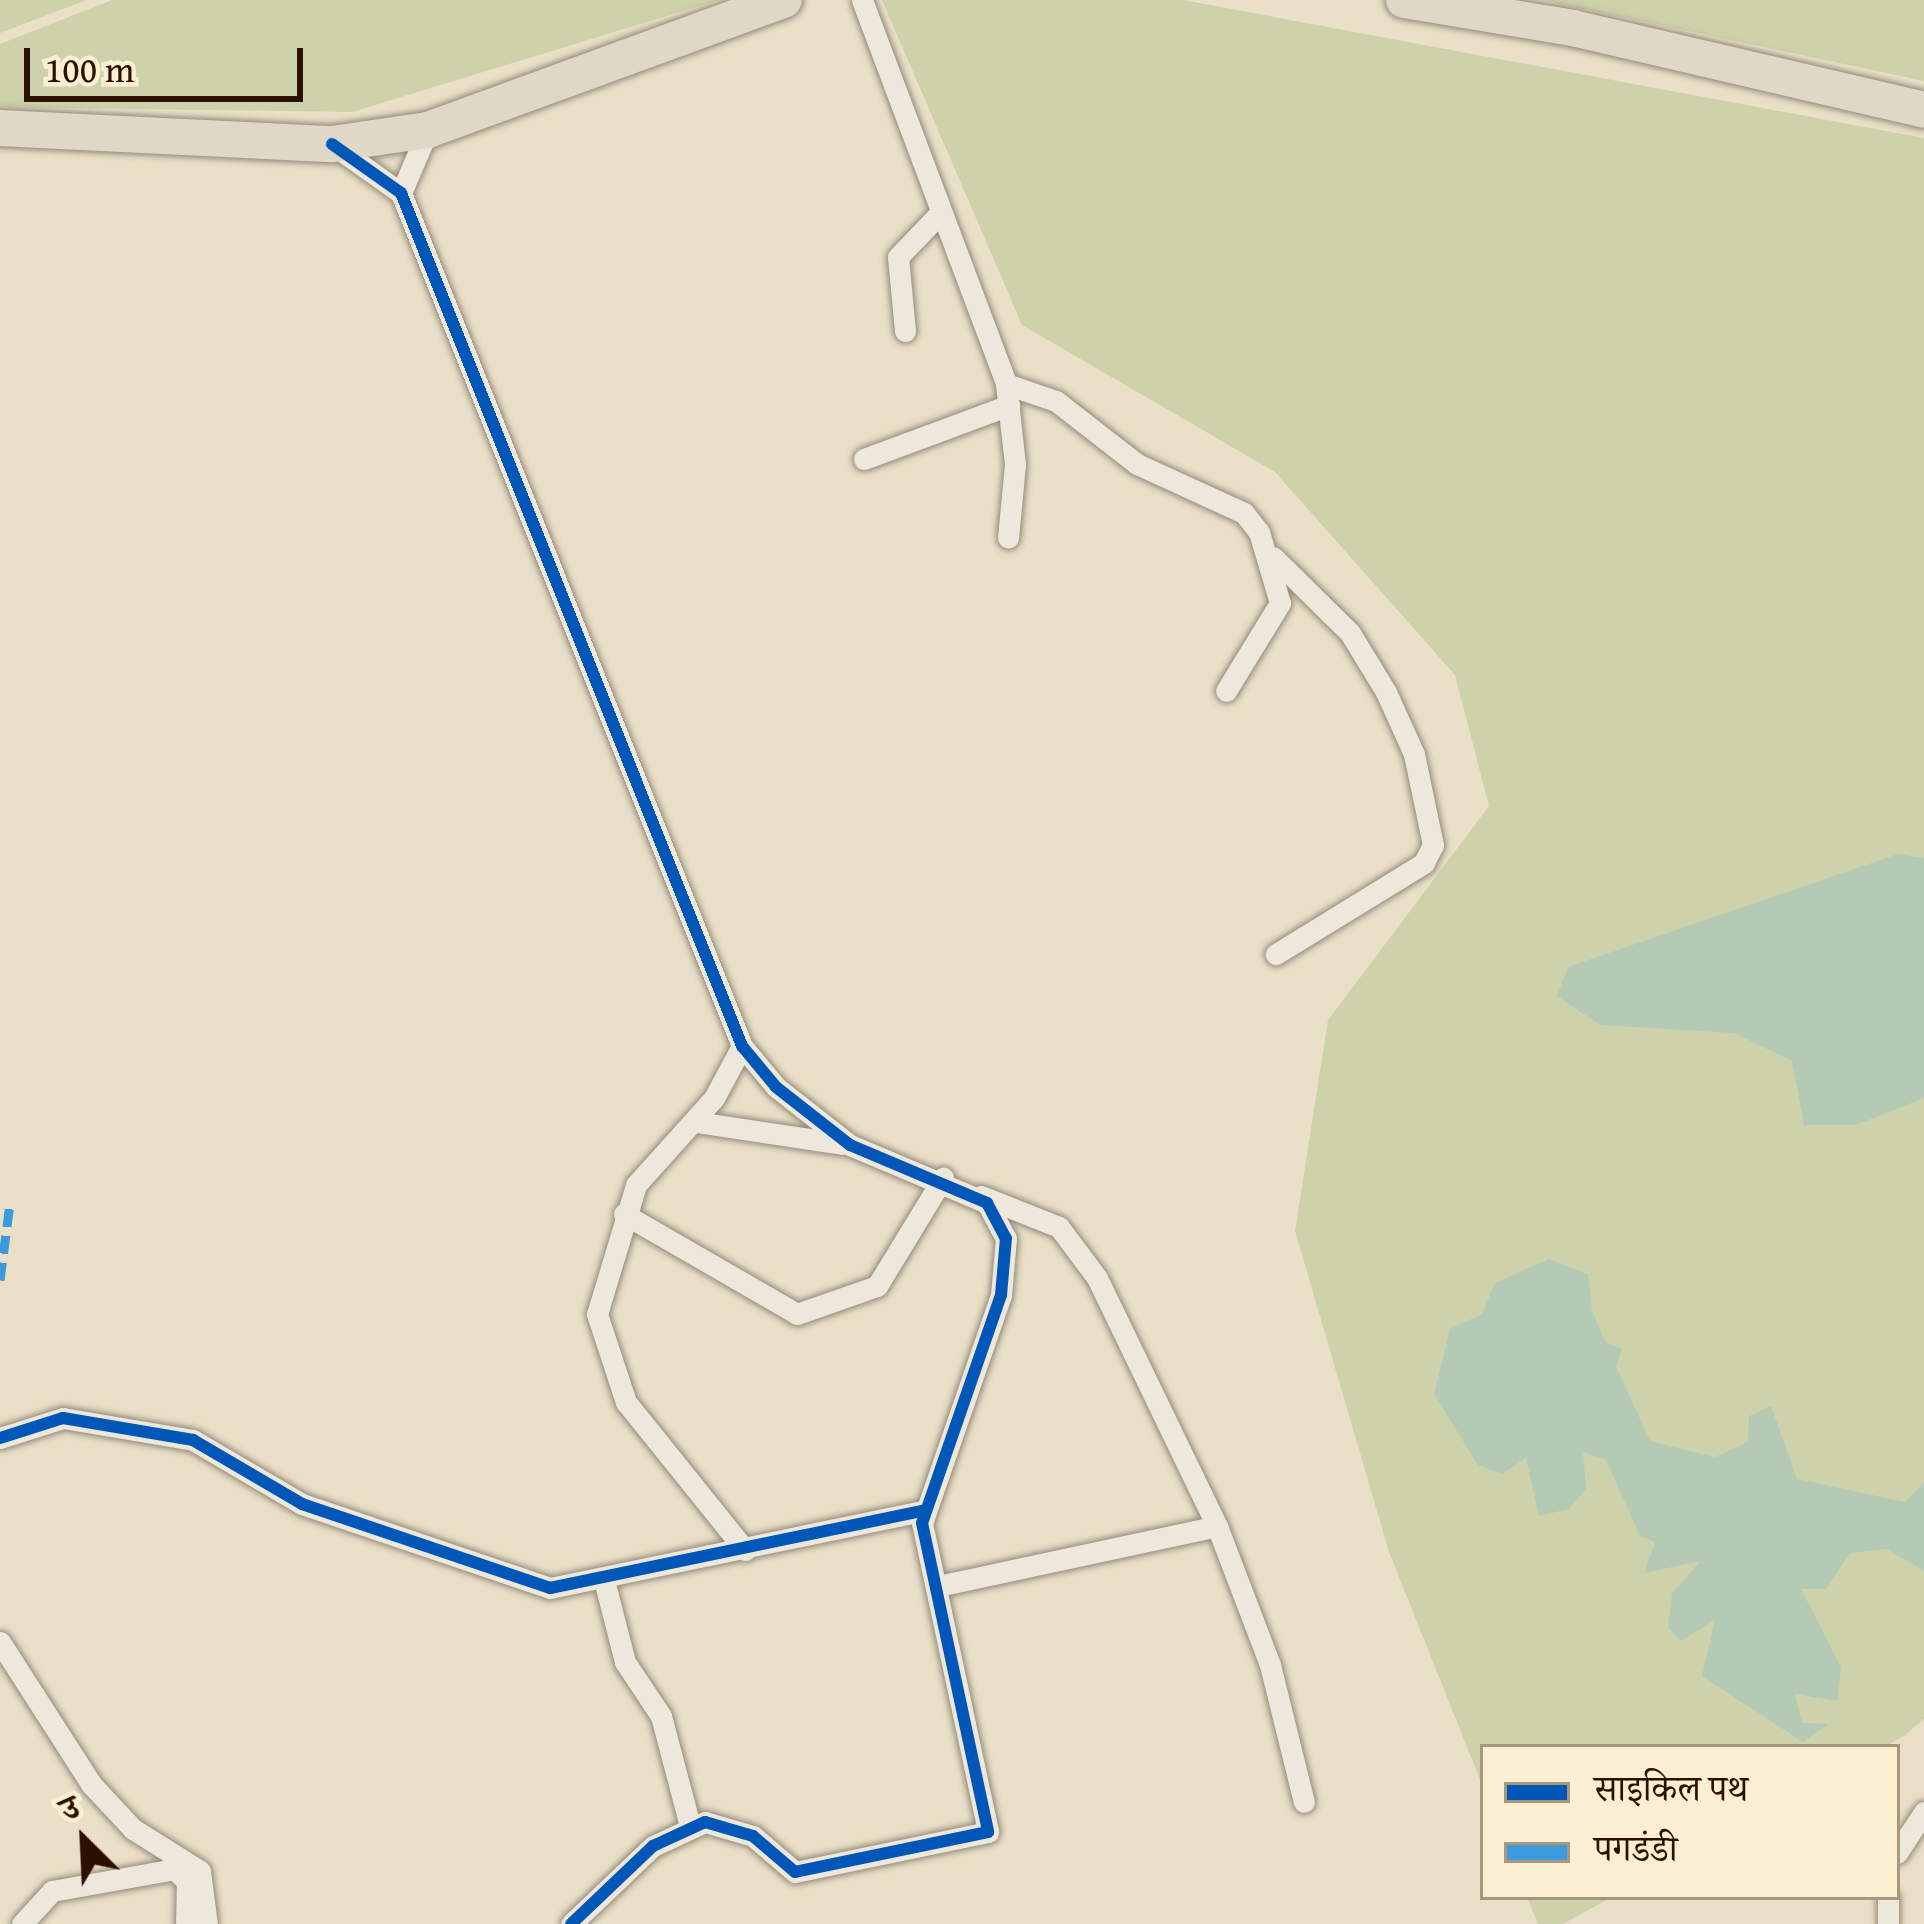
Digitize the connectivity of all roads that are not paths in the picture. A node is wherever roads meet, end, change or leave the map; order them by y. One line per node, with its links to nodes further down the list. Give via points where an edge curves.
1 (784, 0): 6 (main road)
2 (862, 0): 9 (street)
3 (1404, 0): 4 (main road, via 1574,28)
4 (1924, 110)
5 (0, 128): 7 (main road)
6 (428, 130): 7 (main road); 8 (street)
7 (332, 144): 8 (street)
8 (401, 193): 17 (street)
9 (940, 213): 10 (street, via 898,257); 11 (street)
10 (905, 331)
11 (1008, 395): 12 (street); 13 (street); 14 (street, via 1056,401 1137,464 1244,513)
12 (864, 459)
13 (1008, 538)
14 (1266, 550): 15 (street, via 1280,603); 16 (street, via 1370,664 1408,736 1432,845 1424,863)
15 (1226, 691)
16 (1276, 954)
17 (742, 1046): 18 (street); 19 (street, via 776,1088)
18 (696, 1122): 19 (street); 22 (street, via 650,1161)
19 (850, 1144): 20 (street)
20 (943, 1178): 21 (street); 22 (street, via 865,1297 796,1314)
21 (973, 1193): 24 (street, via 1002,1226 1005,1277); 25 (street, via 1042,1216 1084,1255)
22 (624, 1214): 26 (street, via 598,1296 607,1364 644,1429)
23 (0, 1438): 27 (street, via 63,1418 169,1434 208,1446 302,1504 533,1585)
24 (922, 1511): 26 (street); 28 (street)
25 (1216, 1526): 28 (street); 30 (street, via 1270,1665)
26 (745, 1550): 27 (street)
27 (604, 1580): 32 (street, via 625,1662 661,1715)
28 (938, 1586): 32 (street, via 988,1832 795,1872 738,1828)
29 (0, 1642): 36 (street, via 91,1784 133,1829 200,1871)
30 (1304, 1802)
31 (1924, 1812): 33 (street)
32 (690, 1826): 37 (street, via 606,1884)
33 (1900, 1848)
34 (22, 1924): 35 (street, via 52,1891 174,1869 187,1881)
35 (186, 1924)
36 (207, 1924)
37 (571, 1924)

